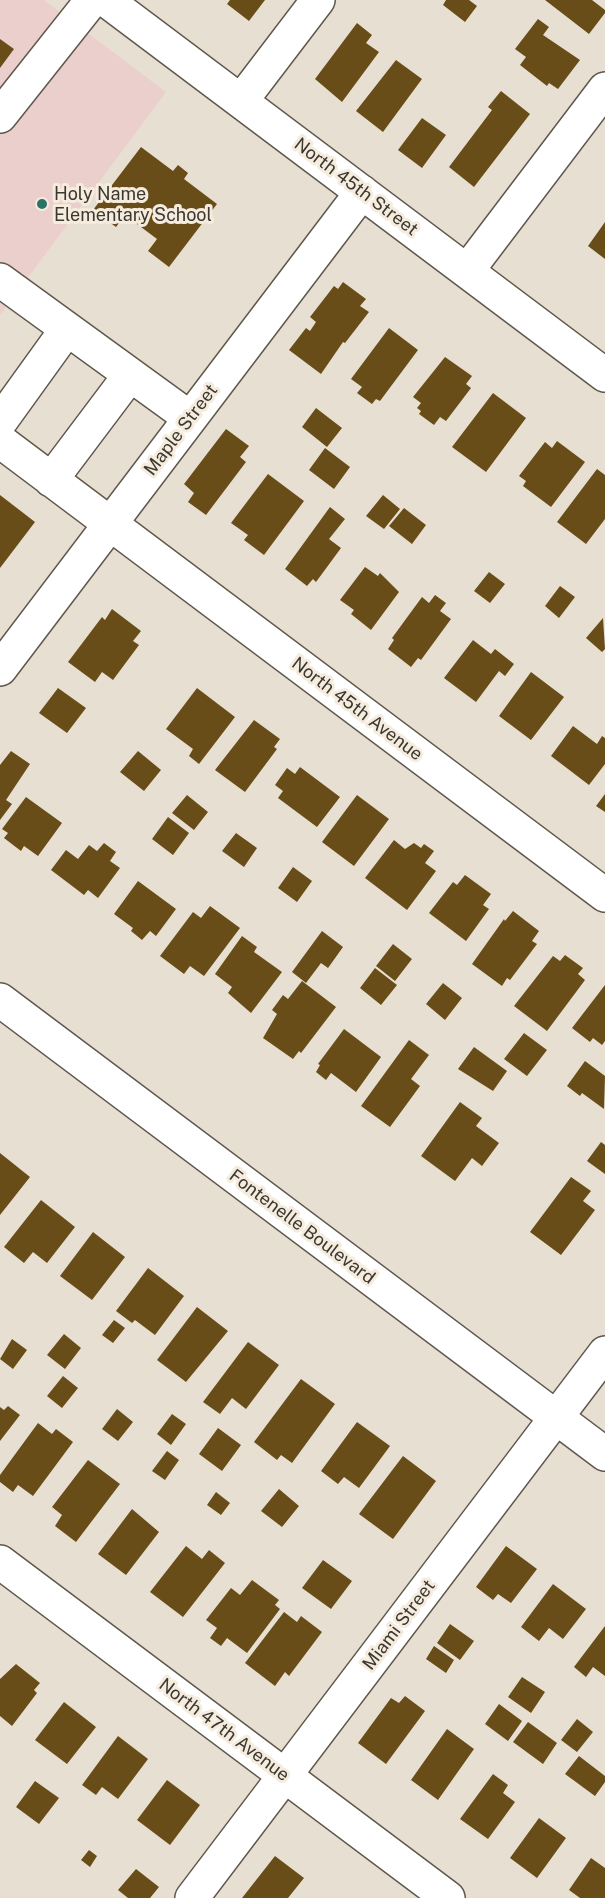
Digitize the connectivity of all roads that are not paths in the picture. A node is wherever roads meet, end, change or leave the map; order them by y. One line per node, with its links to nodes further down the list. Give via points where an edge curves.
1 (92, 0): 6 (street)
2 (106, 0): 5 (street, North 45th Street)
3 (318, 0): 5 (street)
4 (605, 89): 8 (street)
5 (241, 101): 7 (street, North 45th Street)
6 (0, 116)
7 (362, 192): 8 (street, North 45th Street); 13 (street, Maple Street)
8 (467, 271): 12 (street, North 45th Street)
9 (0, 280): 10 (street)
10 (67, 329): 11 (street); 14 (street)
11 (130, 375): 13 (street); 16 (street)
12 (605, 375)
13 (190, 418): 17 (street, Maple Street)
14 (0, 422)
15 (0, 441): 16 (street, North 45th Avenue)
16 (51, 480): 17 (street, North 45th Avenue)
17 (110, 524): 18 (street, Maple Street); 19 (street, North 45th Avenue)
18 (0, 669)
19 (605, 895)
20 (0, 1000): 22 (street, Fontenelle Boulevard)
21 (605, 1353): 22 (street, Miami Street)
22 (556, 1417): 23 (street, Fontenelle Boulevard); 25 (street, Miami Street)
23 (605, 1454)
24 (0, 1562): 25 (street, North 47th Avenue)
25 (285, 1776): 26 (street, Miami Street); 27 (street, North 47th Avenue)
26 (192, 1898)
27 (448, 1898)

